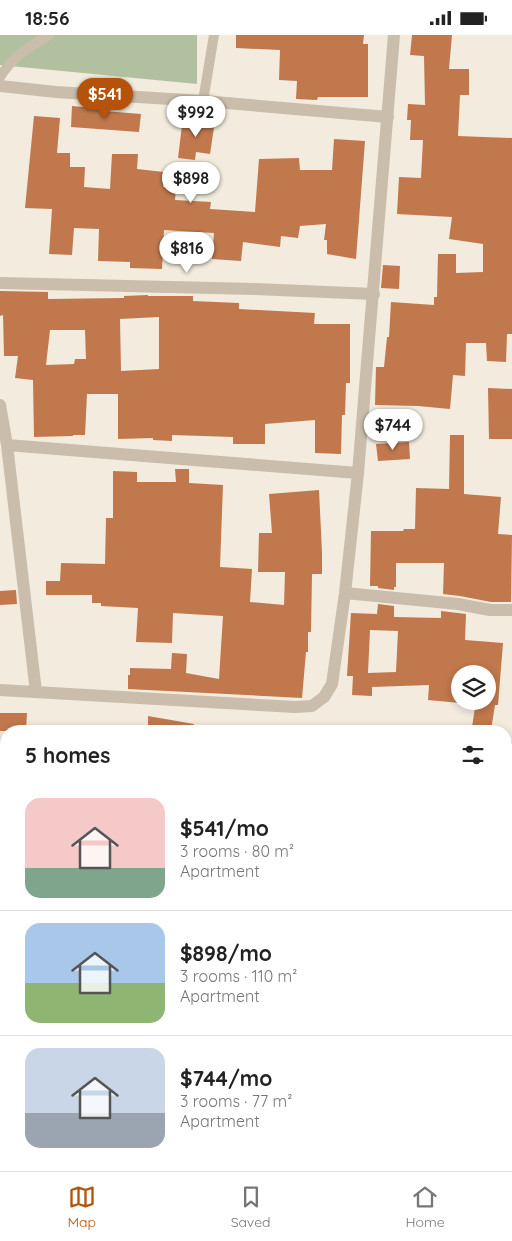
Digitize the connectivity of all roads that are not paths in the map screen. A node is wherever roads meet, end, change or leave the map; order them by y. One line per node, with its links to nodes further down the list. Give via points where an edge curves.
1 (48, 35): 4 (lane, via 21,53)
2 (214, 35): 6 (lane)
3 (394, 35): 7 (street)
4 (0, 77)
5 (0, 86): 6 (street)
6 (203, 101): 7 (street)
7 (388, 117): 9 (street)
8 (0, 283): 9 (street)
9 (374, 293): 12 (street)
10 (0, 405): 11 (street)
11 (6, 445): 12 (street); 16 (street)
12 (358, 473): 13 (street)
13 (345, 593): 14 (street); 16 (street, via 332,684 324,697 312,706)
14 (512, 610)
15 (0, 690): 16 (street)
16 (36, 692)

